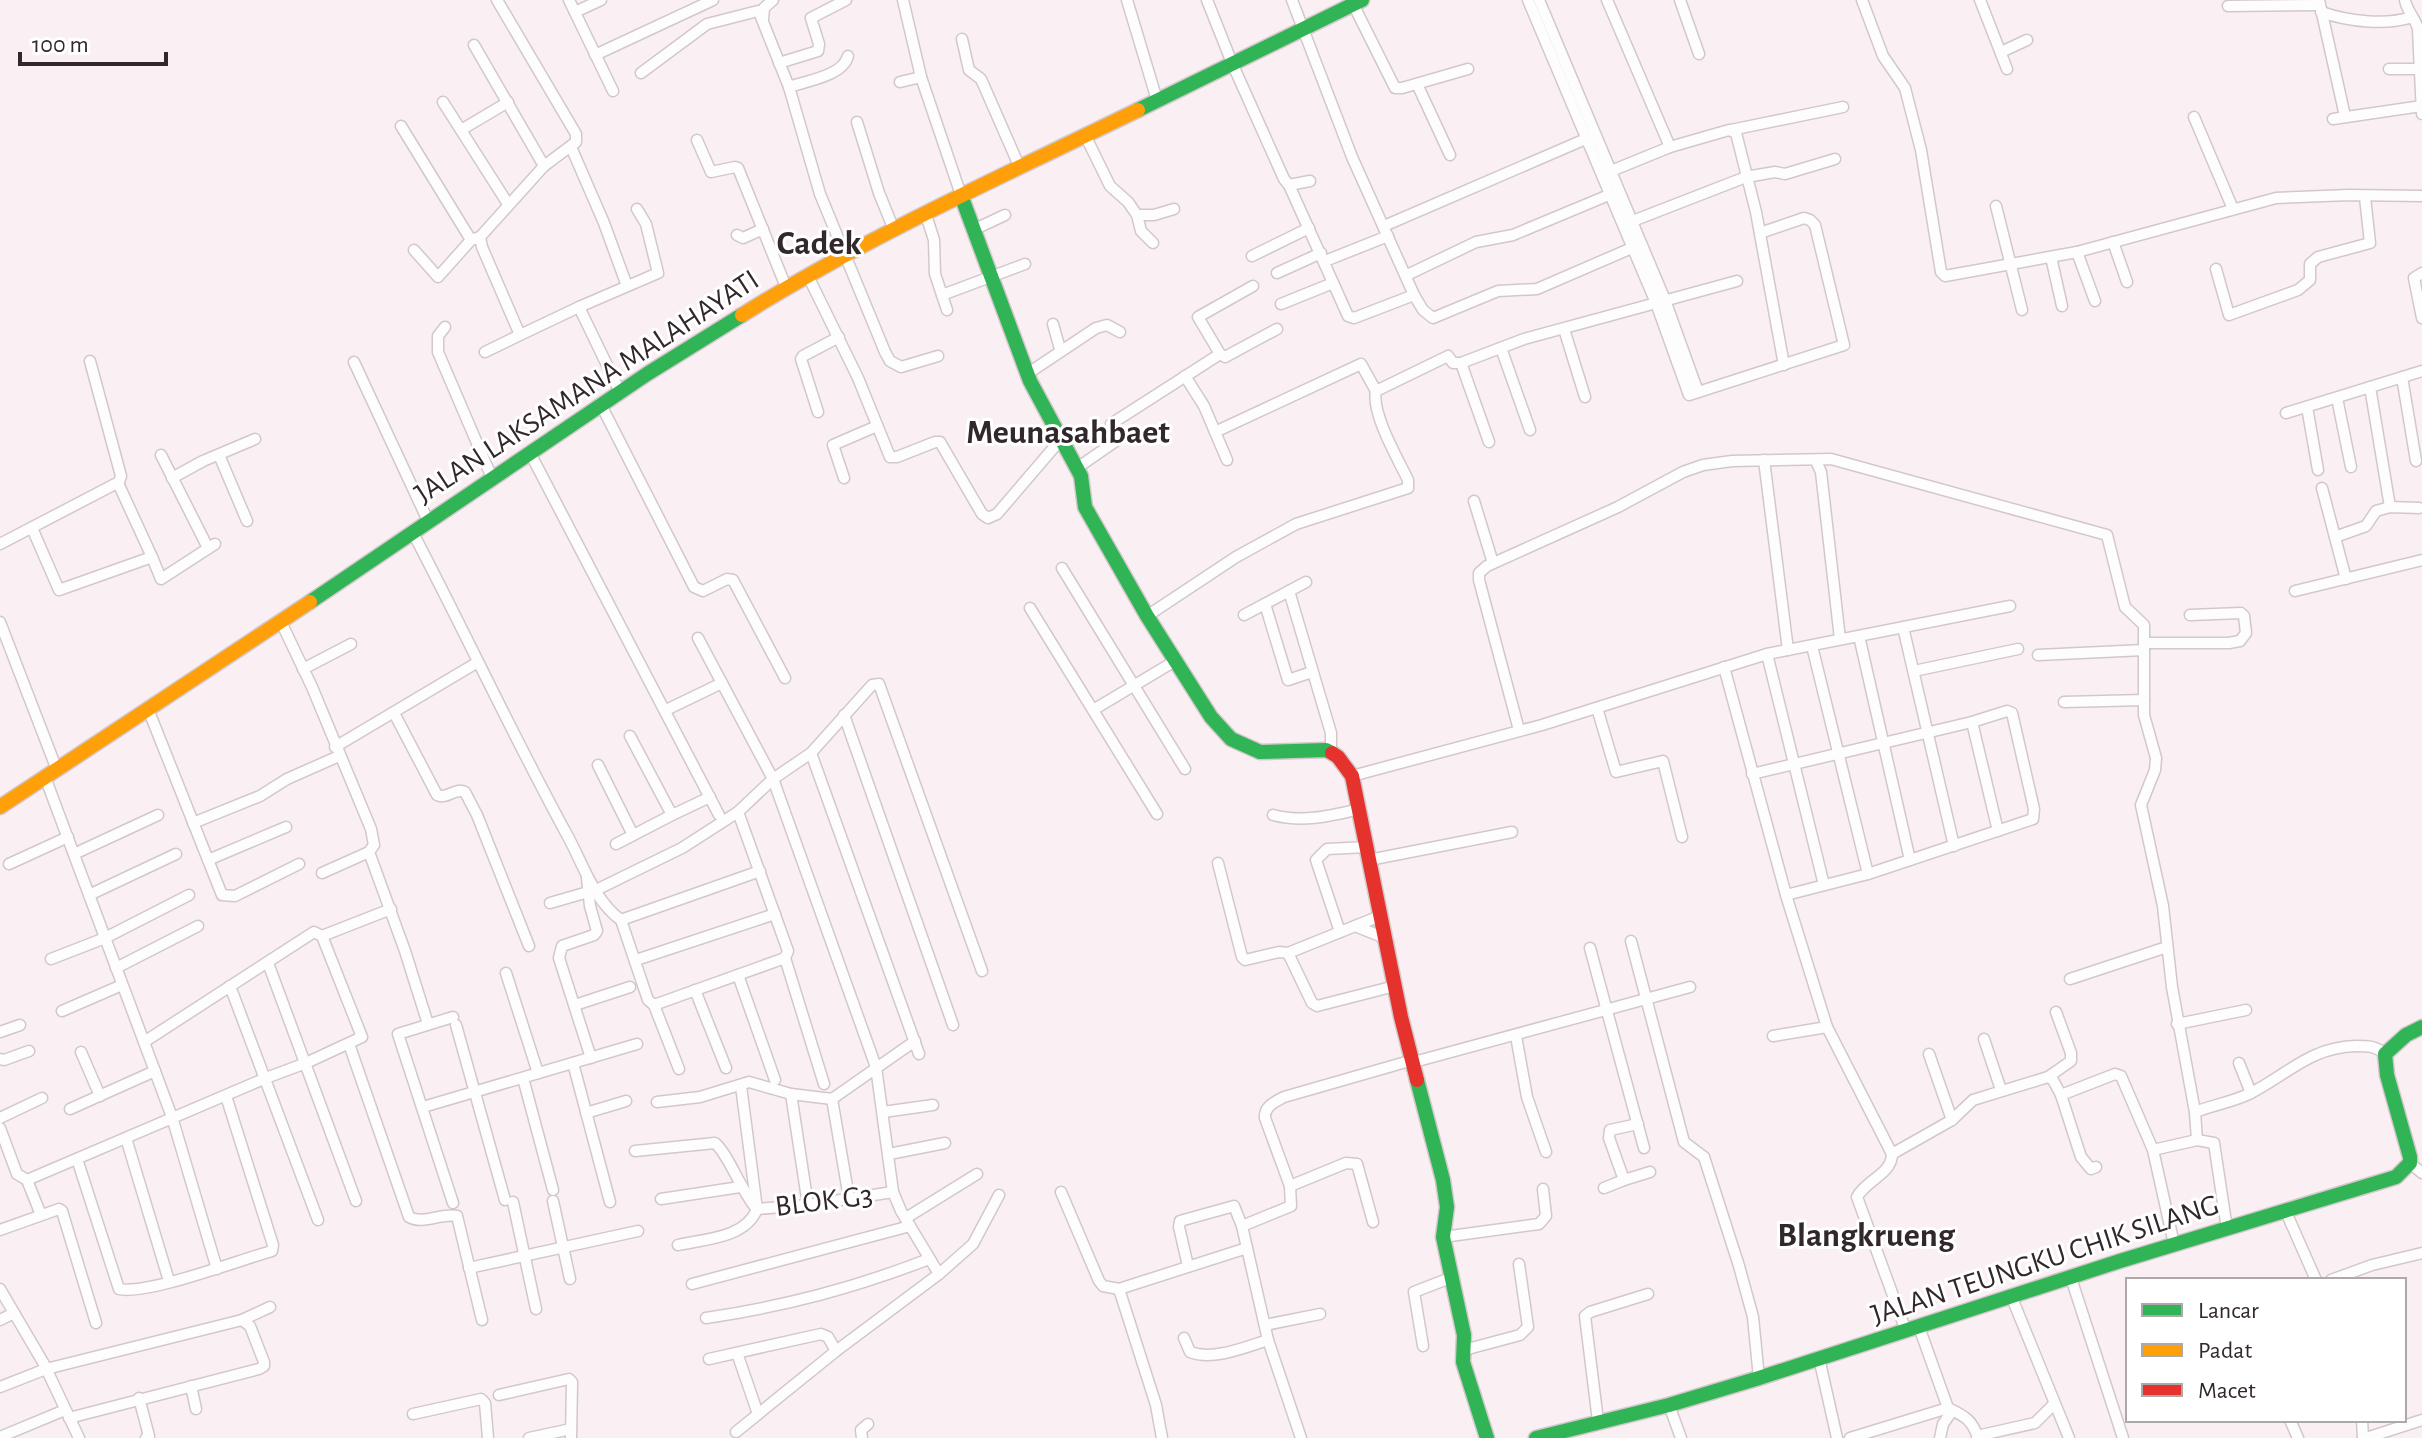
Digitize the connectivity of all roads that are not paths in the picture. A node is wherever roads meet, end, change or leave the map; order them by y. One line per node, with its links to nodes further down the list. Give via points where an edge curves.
1 (497, 0): 59 (street, via 576,134)
2 (569, 0): 21 (street)
3 (601, 0): 21 (street)
4 (713, 0): 29 (street)
5 (773, 0): 20 (street)
6 (846, 0): 31 (street, via 811,18 818,51)
7 (903, 0): 38 (street)
8 (1127, 0): 43 (street)
9 (1207, 0): 32 (street)
10 (1292, 0): 23 (street)
11 (1607, 0): 60 (street)
12 (1680, 0): 28 (street)
13 (1862, 0): 100 (street, via 1883,56 1905,88 1941,272 1947,277)
14 (1980, 0): 27 (street)
15 (2405, 0): 22 (street)
16 (1358, 2): 23 (main road, JALAN LAKSAMANA MALAHAYATI); 40 (street, via 1393,86)
17 (1537, 2): 57 (street)
18 (2319, 5): 19 (street); 22 (street, via 2363,20); 49 (street)
19 (2228, 6)
20 (758, 10): 31 (street); 37 (street, via 707,24)
21 (575, 12): 29 (street)
22 (2417, 22): 36 (street)
23 (1302, 30): 32 (main road, JALAN LAKSAMANA MALAHAYATI); 86 (street)
24 (962, 39): 64 (street, via 969,70 981,79)
25 (2027, 40): 27 (street)
26 (474, 45): 45 (street)
27 (2001, 52): 34 (street)
28 (1699, 54)
29 (595, 55): 42 (street)
30 (848, 56): 41 (street, via 836,71)
31 (779, 63): 41 (street)
32 (1232, 63): 43 (main road, JALAN LAKSAMANA MALAHAYATI); 68 (street)
33 (1468, 69): 40 (street)
34 (2007, 69)
35 (2389, 69): 36 (street)
36 (2419, 69): 46 (street)
37 (641, 73)
38 (921, 77): 39 (street); 72 (street)
39 (900, 82)
40 (1417, 84): 61 (street)
41 (789, 87): 95 (street, via 820,194)
42 (613, 91)
43 (1157, 100): 56 (main road, JALAN LAKSAMANA MALAHAYATI)
44 (443, 102): 54 (street)
45 (508, 102): 54 (street); 63 (street)
46 (2422, 106): 48 (street); 49 (street)
47 (1843, 107): 55 (street)
48 (2422, 114)
49 (2345, 116): 51 (street)
50 (2194, 117): 77 (street)
51 (2333, 119)
52 (857, 122): 84 (street)
53 (401, 126): 89 (street)
54 (461, 130): 73 (street)
55 (1731, 130): 60 (street); 66 (street, via 1740,140)
56 (1085, 135): 64 (main road, JALAN LAKSAMANA MALAHAYATI); 80 (street, via 1110,186)
57 (1590, 137): 65 (street); 69 (street); 86 (street)
58 (697, 140): 83 (street, via 712,173 738,168)
59 (571, 147): 63 (street); 110 (street)
60 (1670, 147): 65 (street)
61 (1450, 155)
62 (1835, 159): 66 (street, via 1785,174)
63 (544, 166): 73 (street)
64 (1020, 168): 72 (main road, JALAN LAKSAMANA MALAHAYATI)
65 (1611, 171): 69 (street)
66 (1746, 177): 81 (street); 87 (street)
67 (1310, 181): 68 (street)
68 (1289, 185): 82 (street)
69 (1615, 192): 81 (street); 104 (street, via 1513,235 1476,242)
70 (2422, 196): 71 (street)
71 (2365, 197): 77 (street, via 2276,198); 101 (street, via 2370,243 2318,257 2310,264 2310,280 2298,290 2229,315)
72 (962, 198): 78 (main road, JALAN LAKSAMANA MALAHAYATI); 85 (main road)
73 (508, 204): 89 (street)
74 (1996, 206): 100 (street)
75 (637, 209): 110 (street, via 658,273)
76 (1174, 209): 80 (street)
77 (2233, 209): 90 (street)
78 (926, 215): 84 (main road, JALAN LAKSAMANA MALAHAYATI); 113 (street)
79 (1005, 215): 85 (street)
80 (1137, 215): 91 (street, via 1141,231)
81 (1628, 223): 92 (street)
82 (1309, 228): 96 (street); 97 (street)
83 (763, 229): 88 (street, via 743,238); 112 (street)
84 (894, 230): 95 (main road, JALAN LAKSAMANA MALAHAYATI)
85 (973, 230): 106 (main road)
86 (1386, 231): 97 (street); 104 (street)
87 (1760, 233): 138 (street); 138 (street, via 1804,218 1815,225 1844,341 1839,348)
88 (737, 235)
89 (476, 238): 93 (street, via 438,277); 128 (street)
90 (2113, 242): 94 (street); 108 (street)
91 (1153, 243)
92 (1637, 246): 114 (street, via 1537,289 1498,291 1433,318); 116 (street)
93 (414, 250)
94 (2077, 252): 98 (street); 115 (street)
95 (845, 256): 105 (main road, JALAN LAKSAMANA MALAHAYATI); 134 (street, via 890,361 907,366)
96 (1252, 256)
97 (1323, 257): 102 (street); 109 (street)
98 (2051, 257): 100 (street); 118 (street)
99 (1025, 264): 106 (street)
100 (2011, 265): 121 (street)
101 (2216, 269)
102 (1277, 273)
103 (2422, 273): 122 (street, via 2414,278)
104 (1407, 275): 114 (street)
105 (808, 276): 112 (main road, JALAN LAKSAMANA MALAHAYATI); 129 (street)
106 (991, 277): 113 (street); 140 (main road)
107 (1737, 281): 116 (street)
108 (2127, 282)
109 (1333, 283): 114 (street, via 1345,311 1354,318); 117 (street)
110 (627, 286): 119 (street)
111 (1253, 286): 133 (street, via 1198,317)
112 (786, 287): 145 (main road, JALAN LAKSAMANA MALAHAYATI)
113 (942, 295): 120 (street)
114 (1414, 295)
115 (2095, 301)
116 (1661, 302): 126 (street); 138 (street, via 1698,392)
117 (1281, 304)
118 (2062, 306)
119 (579, 307): 128 (street); 145 (street)
120 (947, 310)
121 (2022, 310)
122 (2422, 318)
123 (1053, 324): 131 (street)
124 (445, 327): 169 (street, via 438,336 438,352)
125 (1277, 329): 133 (street, via 1225,357)
126 (1564, 329): 130 (street); 146 (street)
127 (1120, 332): 131 (street, via 1101,326)
128 (520, 335): 132 (street)
129 (839, 337): 150 (street, via 801,359); 152 (street)
130 (1501, 348): 137 (street); 153 (street)
131 (1060, 349): 140 (street)
132 (485, 352)
133 (1220, 354): 141 (street)
134 (938, 356)
135 (90, 361): 171 (street, via 121,476)
136 (354, 362): 177 (street)
137 (1461, 363): 144 (street, via 1448,356); 157 (street)
138 (1784, 365)
139 (2422, 371): 142 (street)
140 (1027, 374): 155 (main road)
141 (1185, 376): 154 (street); 166 (street, via 1111,424 1119,439)
142 (2402, 377): 143 (street); 164 (street)
143 (2370, 387): 147 (street); 174 (street)
144 (1376, 391): 154 (street, via 1361,364); 195 (street, via 1408,488 1296,524)
145 (620, 392): 148 (main road, JALAN LAKSAMANA MALAHAYATI)
146 (1585, 397)
147 (2337, 398): 149 (street); 165 (street)
148 (601, 405): 158 (main road, JALAN LAKSAMANA MALAHAYATI); 215 (street, via 694,587 703,591 733,580)
149 (2307, 407): 151 (street); 167 (street)
150 (818, 412)
151 (2286, 413)
152 (877, 426): 155 (street, via 892,458 940,442 988,518); 170 (street, via 833,445)
153 (1530, 430)
154 (1215, 432): 161 (street)
155 (1062, 438): 166 (main road)
156 (255, 439): 160 (street)
157 (1489, 442)
158 (530, 453): 169 (main road, JALAN LAKSAMANA MALAHAYATI); 222 (street)
159 (161, 455): 168 (street)
160 (219, 455): 168 (street); 176 (street)
161 (1227, 460)
162 (1764, 460): 163 (street); 184 (street, via 1683,472); 206 (street)
163 (1816, 461): 201 (street); 204 (street, via 1837,461 2107,535 2125,607 2143,623)
164 (2416, 461)
165 (2351, 467)
166 (1077, 468): 195 (main road, via 1085,507)
167 (2318, 470)
168 (172, 478): 182 (street, via 211,546 161,579)
169 (492, 478): 177 (main road, JALAN LAKSAMANA MALAHAYATI)
170 (844, 478)
171 (118, 483): 178 (street); 182 (street)
172 (2322, 488): 180 (street)
173 (1474, 501): 184 (street)
174 (2390, 507): 175 (street); 180 (street, via 2376,511 2366,526)
175 (2419, 508)
176 (247, 521)
177 (429, 523): 179 (main road, JALAN LAKSAMANA MALAHAYATI)
178 (32, 528): 181 (street); 182 (street, via 59,590)
179 (413, 533): 197 (main road, JALAN LAKSAMANA MALAHAYATI); 210 (street)
180 (2335, 537): 186 (street)
181 (0, 544)
182 (152, 557)
183 (2422, 560): 186 (street)
184 (1493, 563): 227 (street, via 1479,573 1479,580)
185 (1062, 568): 217 (street)
186 (2346, 579): 189 (street)
187 (1306, 582): 188 (street)
188 (1289, 591): 190 (street); 214 (street)
189 (2295, 591)
190 (1265, 604): 193 (street); 214 (street, via 1288,680)
191 (2010, 606): 198 (street)
192 (1030, 608): 223 (street)
193 (1244, 615)
194 (2190, 615): 204 (street, via 2241,613 2245,637 2229,643)
195 (1147, 616): 209 (main road)
196 (0, 622): 238 (street)
197 (281, 622): 212 (street); 221 (main road, JALAN LAKSAMANA MALAHAYATI)
198 (1903, 627): 199 (street); 213 (street)
199 (1859, 636): 201 (street); 230 (street)
200 (698, 638): 216 (street)
201 (1840, 639): 203 (street)
202 (351, 644): 212 (street)
203 (1812, 646): 206 (street); 234 (street)
204 (2144, 646): 208 (street); 218 (street)
205 (2018, 649): 213 (street)
206 (1788, 650): 207 (street)
207 (1767, 654): 211 (street); 235 (street)
208 (2038, 655)
209 (1175, 661): 217 (street); 231 (main road, via 1211,717 1239,744 1260,752)
210 (478, 662): 224 (street); 273 (street)
211 (1724, 667): 220 (street); 239 (street)
212 (303, 669): 232 (street)
213 (1914, 671): 228 (street)
214 (1312, 672): 231 (street, via 1331,733)
215 (785, 678)
216 (722, 683): 222 (street); 241 (street)
217 (1134, 685): 223 (street); 237 (street)
218 (2144, 700): 219 (street); 290 (street, via 2156,758 2141,805)
219 (2064, 702)
220 (1597, 708): 227 (street); 257 (street, via 1616,772 1663,761)
221 (148, 709): 238 (main road, JALAN LAKSAMANA MALAHAYATI); 251 (street)
222 (666, 710): 242 (street)
223 (1093, 710): 246 (street)
224 (394, 713): 232 (street); 289 (street, via 437,795 465,792)
225 (844, 715): 233 (street); 298 (street, via 872,685 881,685); 318 (street)
226 (1972, 722): 228 (street); 253 (street); 253 (street, via 2012,713 2034,816)
227 (1519, 730): 240 (street)
228 (1927, 733): 230 (street); 259 (street)
229 (630, 736): 248 (street)
230 (1882, 743): 234 (street); 265 (street)
231 (1331, 751): 240 (main road)
232 (337, 752): 251 (street, via 260,796); 260 (street, via 371,829 374,845)
233 (811, 753): 241 (street); 325 (street)
234 (1837, 753): 235 (street); 271 (street)
235 (1792, 763): 239 (street); 272 (street)
236 (598, 765): 255 (street)
237 (1185, 769)
238 (51, 773): 243 (main road, JALAN LAKSAMANA MALAHAYATI); 256 (street)
239 (1752, 774): 276 (street)
240 (1352, 776): 244 (main road)
241 (773, 779): 245 (street); 340 (street)
242 (710, 797): 248 (street); 249 (street)
243 (0, 807)
244 (1360, 809): 250 (street, via 1318,819); 263 (main road)
245 (738, 812): 269 (street); 273 (street, via 682,848)
246 (1157, 814)
247 (158, 815): 261 (street)
248 (672, 815): 255 (street)
249 (719, 815)
250 (1273, 815)
251 (193, 823): 264 (street)
252 (286, 827): 264 (street)
253 (1998, 831): 259 (street)
254 (1512, 832): 263 (street)
255 (633, 835): 258 (street)
256 (68, 837): 261 (street); 267 (street)
257 (1682, 837)
258 (616, 844)
259 (1954, 846): 265 (street)
260 (369, 852): 270 (street); 278 (street)
261 (74, 854): 274 (street)
262 (176, 854): 274 (street)
263 (1368, 854): 280 (main road); 284 (street, via 1327,849 1316,860)
264 (208, 860): 268 (street, via 226,897)
265 (1910, 860): 271 (street)
266 (1218, 863): 292 (street, via 1242,957)
267 (9, 864)
268 (299, 864)
269 (760, 871): 279 (street); 281 (street)
270 (322, 873)
271 (1868, 874): 272 (street)
272 (1824, 885): 276 (street)
273 (592, 891): 277 (street); 281 (street); 309 (street, via 597,931 559,951)
274 (89, 895): 286 (street)
275 (189, 895): 286 (street)
276 (1786, 895): 319 (street)
277 (550, 903)
278 (391, 909): 285 (street); 315 (street)
279 (775, 914): 293 (street, via 788,951); 295 (street)
280 (1380, 916): 283 (street); 287 (main road)
281 (621, 920): 295 (street)
282 (198, 926): 297 (street)
283 (1355, 926): 284 (street); 287 (street)
284 (1340, 932): 292 (street)
285 (322, 936): 296 (street, via 310,933); 327 (street, via 362,1037)
286 (105, 938): 294 (street); 297 (street)
287 (1385, 938): 304 (main road)
288 (1631, 941): 308 (street)
289 (529, 946)
290 (2167, 947): 301 (street); 316 (street)
291 (1590, 948): 311 (street)
292 (1288, 953): 304 (street, via 1315,1006)
293 (785, 958): 300 (street); 349 (street)
294 (51, 959)
295 (636, 960): 310 (street)
296 (268, 963): 303 (street); 337 (street)
297 (116, 968): 302 (street)
298 (982, 971)
299 (506, 973): 344 (street)
300 (738, 975): 307 (street); 348 (street)
301 (2070, 979)
302 (122, 985): 313 (street); 326 (street)
303 (230, 986): 326 (street); 346 (street)
304 (1395, 986): 336 (main road)
305 (630, 987): 309 (street)
306 (1690, 987): 308 (street)
307 (695, 990): 310 (street); 341 (street)
308 (1648, 1000): 311 (street); 456 (street, via 1684,1142 1704,1157 1739,1266 1753,1317)
309 (575, 1005): 334 (street)
310 (654, 1005): 342 (street)
311 (1607, 1009): 322 (street); 371 (street)
312 (2246, 1010): 316 (street)
313 (62, 1011)
314 (2056, 1012): 345 (street, via 2071,1061)
315 (428, 1024): 352 (street, via 455,1021); 363 (street, via 398,1034)
316 (2177, 1024): 366 (street)
317 (20, 1025): 321 (street)
318 (953, 1025)
319 (1827, 1027): 323 (street); 381 (street)
320 (2422, 1027): 330 (main road)
321 (0, 1032)
322 (1516, 1036): 336 (street); 379 (street, via 1527,1097)
323 (1773, 1036)
324 (1984, 1039): 351 (street)
325 (915, 1041): 332 (street); 340 (street)
326 (144, 1042): 343 (street)
327 (349, 1044): 337 (street); 422 (street, via 409,1217 417,1221 457,1216)
328 (637, 1044): 334 (street)
329 (29, 1051): 335 (street)
330 (2387, 1051): 353 (street, via 2348,1046 2316,1053); 384 (main road, JALAN TEUNGKU CHIK SILANG, via 2387,1075)
331 (81, 1052): 356 (street)
332 (919, 1054)
333 (1929, 1054): 370 (street)
334 (591, 1058): 338 (street)
335 (0, 1059)
336 (1414, 1061): 389 (street, via 1284,1097 1269,1106 1266,1122); 412 (main road, via 1443,1180)
337 (306, 1063): 346 (street); 398 (street)
338 (573, 1063): 344 (street); 367 (street)
339 (2239, 1063): 353 (street)
340 (876, 1067): 359 (street); 365 (street)
341 (726, 1068)
342 (679, 1069)
343 (155, 1071): 356 (street); 368 (street)
344 (538, 1073): 347 (street)
345 (2048, 1077): 351 (street); 355 (street)
346 (266, 1078): 357 (street); 405 (street)
347 (523, 1078): 352 (street); 415 (street)
348 (775, 1080)
349 (824, 1084)
350 (741, 1086): 354 (street, via 752,1082); 361 (street); 402 (street)
351 (2001, 1090): 370 (street, via 1967,1104)
352 (474, 1092): 363 (street); 418 (street)
353 (2251, 1093): 366 (street)
354 (791, 1094): 359 (street); 401 (street)
355 (2061, 1095): 377 (street, via 2118,1074); 383 (street, via 2081,1157 2091,1169)
356 (100, 1096): 364 (street)
357 (226, 1096): 368 (street); 423 (street, via 273,1245 272,1251)
358 (42, 1098): 369 (street)
359 (832, 1099): 396 (street)
360 (626, 1101): 367 (street)
361 (657, 1102)
362 (933, 1105): 365 (street)
363 (423, 1107): 400 (street)
364 (70, 1109)
365 (883, 1112): 380 (street)
366 (2195, 1112): 374 (street)
367 (586, 1113): 399 (street)
368 (172, 1117): 373 (street); 423 (street)
369 (0, 1118)
370 (1952, 1120): 381 (street)
371 (1638, 1124): 376 (street); 388 (street, via 1608,1133)
372 (0, 1128): 387 (street, via 17,1174)
373 (126, 1138): 382 (street); 430 (street)
374 (2197, 1140): 377 (street); 409 (street, via 2214,1143)
375 (945, 1143): 380 (street)
376 (1644, 1148)
377 (2153, 1150): 413 (street)
378 (635, 1151): 390 (street, via 715,1143)
379 (1546, 1152)
380 (889, 1154): 393 (street)
381 (1892, 1154): 446 (street, via 1889,1167 1857,1197)
382 (77, 1159): 387 (street); 430 (street, via 119,1289)
383 (2096, 1167)
384 (2416, 1168): 403 (main road, JALAN TEUNGKU CHIK SILANG)
385 (1650, 1172): 388 (street)
386 (977, 1174): 406 (street)
387 (27, 1180): 404 (street)
388 (1624, 1180): 391 (street)
389 (1290, 1186): 407 (street, via 1346,1163 1357,1164); 408 (street, via 1289,1208)
390 (740, 1187): 397 (street); 402 (street)
391 (1604, 1188)
392 (1543, 1189): 412 (street, via 1546,1216 1539,1224)
393 (893, 1192): 396 (street, BLOK G3); 406 (street, BLOK G3)
394 (1061, 1192): 433 (street, via 1099,1281)
395 (999, 1195): 424 (street, via 973,1244)
396 (849, 1198): 401 (street, BLOK G3)
397 (661, 1199)
398 (356, 1201)
399 (610, 1202)
400 (453, 1203)
401 (808, 1205): 402 (street, BLOK G3)
402 (757, 1209): 414 (street, via 742,1229)
403 (2286, 1212): 409 (main road, JALAN TEUNGKU CHIK SILANG); 427 (street)
404 (41, 1215): 410 (street); 444 (street, via 62,1211)
405 (318, 1220)
406 (908, 1222): 419 (street, BLOK G3); 431 (street)
407 (1373, 1222)
408 (1242, 1226): 416 (street); 421 (street, via 1233,1206 1180,1221)
409 (2227, 1229): 413 (main road, JALAN TEUNGKU CHIK SILANG)
410 (0, 1230)
411 (638, 1231): 415 (street)
412 (1443, 1237): 425 (main road)
413 (2174, 1244): 426 (main road, JALAN TEUNGKU CHIK SILANG)
414 (678, 1245)
415 (564, 1247): 418 (street); 429 (street)
416 (1247, 1248): 421 (street); 445 (street)
417 (2422, 1253): 428 (street)
418 (525, 1256): 422 (street); 437 (street)
419 (929, 1259): 424 (street, BLOK G3); 440 (street, via 818,1297)
420 (1519, 1264): 450 (street, via 1525,1332)
421 (1188, 1266): 433 (street)
422 (469, 1268): 443 (street)
423 (217, 1269): 430 (street)
424 (939, 1274): 451 (street)
425 (1450, 1278): 449 (street, via 1414,1292); 450 (main road)
426 (2071, 1278): 435 (main road, JALAN TEUNGKU CHIK SILANG); 489 (street)
427 (2315, 1278)
428 (2336, 1278)
429 (570, 1279)
430 (169, 1281)
431 (692, 1284)
432 (0, 1289): 438 (street)
433 (1119, 1289): 480 (street)
434 (1648, 1294): 469 (street, via 1585,1316)
435 (2012, 1298): 446 (main road, JALAN TEUNGKU CHIK SILANG); 461 (street)
436 (270, 1307): 442 (street)
437 (536, 1309)
438 (14, 1313): 441 (street); 455 (street)
439 (1320, 1314): 445 (street)
440 (706, 1318)
441 (0, 1320)
442 (242, 1320): 455 (street); 457 (street, via 250,1326 266,1369)
443 (482, 1320)
444 (96, 1323)
445 (1265, 1325): 448 (street)
446 (1913, 1329): 453 (main road, JALAN TEUNGKU CHIK SILANG); 464 (street)
447 (1184, 1338): 448 (street, via 1190,1352 1197,1354)
448 (1268, 1340): 481 (street)
449 (1423, 1346)
450 (1464, 1350): 482 (main road)
451 (836, 1351): 452 (street, via 821,1334); 467 (street)
452 (737, 1353): 454 (street); 467 (street)
453 (1819, 1358): 456 (main road, JALAN TEUNGKU CHIK SILANG); 485 (street)
454 (709, 1359)
455 (46, 1369): 458 (street); 465 (street)
456 (1759, 1378): 462 (main road, JALAN TEUNGKU CHIK SILANG)
457 (191, 1386): 460 (street); 463 (street)
458 (0, 1387)
459 (499, 1395): 472 (street, via 569,1379)
460 (139, 1398): 465 (street); 476 (street)
461 (2054, 1404): 474 (street, via 2035,1423); 488 (street)
462 (1669, 1405): 469 (main road, JALAN TEUNGKU CHIK SILANG); 484 (street)
463 (196, 1409)
464 (1950, 1409): 474 (street, via 1964,1414); 486 (street); 487 (street)
465 (67, 1414): 473 (street); 475 (street)
466 (413, 1414): 477 (street, via 481,1399)
467 (758, 1414): 471 (street)
468 (2422, 1420): 490 (street)
469 (1598, 1421): 483 (main road, JALAN TEUNGKU CHIK SILANG)
470 (868, 1424): 479 (street, via 861,1430)
471 (736, 1432)
472 (571, 1434): 478 (street)
473 (0, 1437)
474 (1978, 1437)
475 (79, 1438)
476 (146, 1438)
477 (488, 1438)
478 (529, 1438)
479 (862, 1438)
480 (1162, 1438)
481 (1301, 1438)
482 (1487, 1438)
483 (1537, 1438)
484 (1681, 1438)
485 (1837, 1438)
486 (1850, 1438)
487 (1940, 1438)
488 (2069, 1438)
489 (2123, 1438)
490 (2364, 1438)

